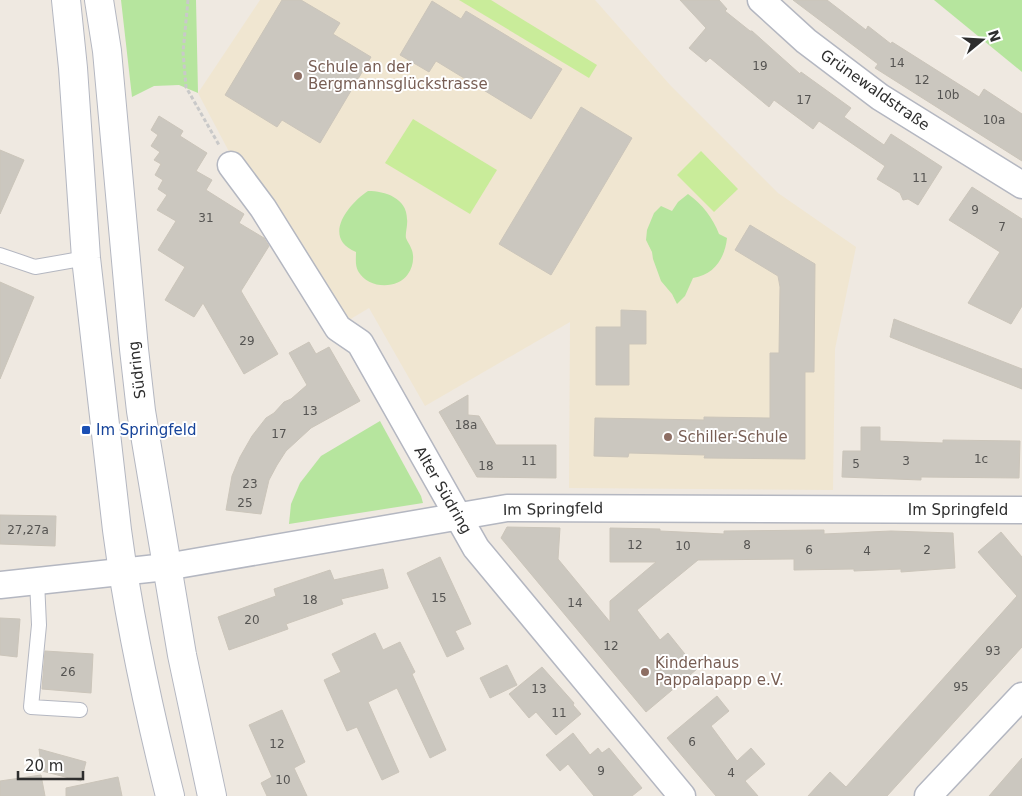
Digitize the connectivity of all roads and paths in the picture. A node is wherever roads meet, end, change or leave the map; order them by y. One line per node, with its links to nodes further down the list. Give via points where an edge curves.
1 (66, 0): 8 (main road)
2 (99, 0): 11 (main road, Südring, via 107,51 141,412)
3 (188, 0): 5 (path, via 183,52 186,87)
4 (761, 0): 6 (street, Grünewaldstraße, via 806,41 880,97)
5 (231, 165): 10 (street, Alter Südring, via 263,208 338,328 360,343)
6 (1022, 185)
7 (0, 255): 8 (lane, via 34,267)
8 (86, 258): 12 (main road)
9 (1022, 510): 10 (street, Im Springfeld, via 508,508)
10 (457, 516): 11 (street, Im Springfeld); 19 (street, Alter Südring, via 476,548)
11 (166, 567): 12 (street, Im Springfeld); 18 (main road, Südring)
12 (123, 573): 13 (street, Im Springfeld); 17 (main road)
13 (37, 582): 14 (street, Im Springfeld); 16 (lane, via 39,625 32,707)
14 (0, 585)
15 (1022, 696): 20 (street)
16 (80, 710)
17 (170, 796)
18 (212, 796)
19 (682, 796)
20 (928, 796)

